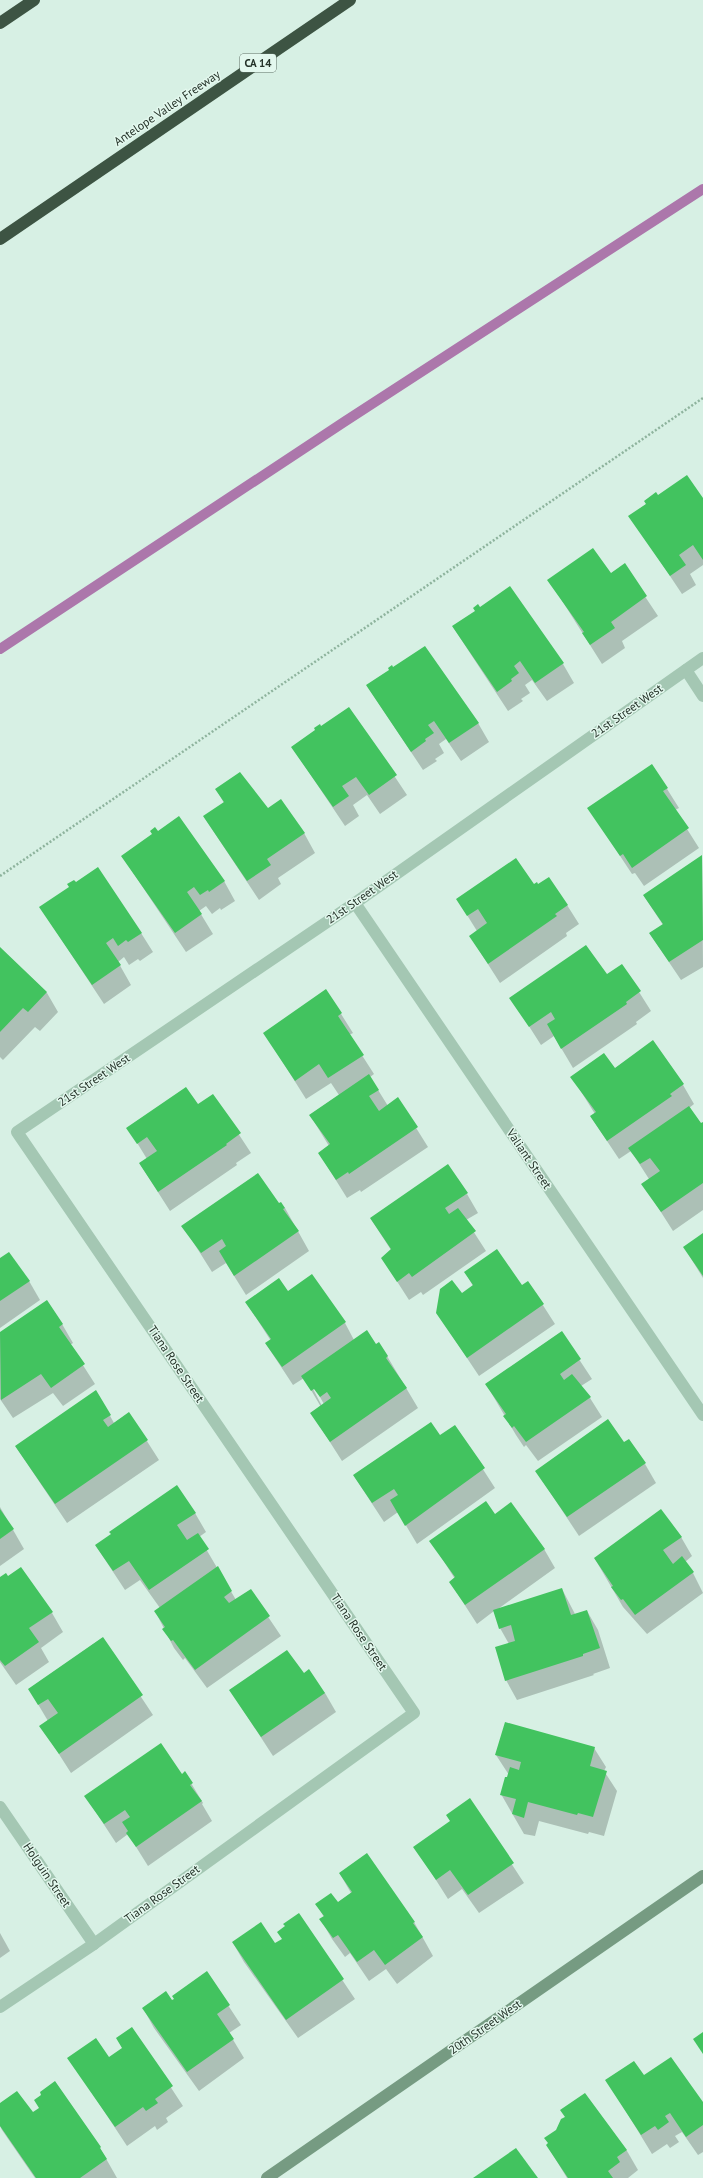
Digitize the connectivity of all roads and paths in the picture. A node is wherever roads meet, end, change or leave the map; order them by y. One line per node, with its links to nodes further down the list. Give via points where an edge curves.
1 (34, 0): 3 (highway)
2 (350, 0): 4 (highway, Antelope Valley Freeway / CA 14)
3 (0, 23)
4 (0, 239)
5 (703, 398): 9 (path)
6 (703, 658): 7 (street, 21st Street West)
7 (686, 670): 8 (street); 10 (street, 21st Street West)
8 (703, 696)
9 (0, 876)
10 (355, 903): 11 (street, 21st Street West); 12 (street, Valiant Street)
11 (17, 1132): 15 (street, Tiana Rose Street, via 414,1713)
12 (703, 1415)
13 (0, 1807): 15 (street, Holguin Street)
14 (703, 1876): 17 (main road, 20th Street West)
15 (94, 1944): 16 (street, Tiana Rose Street)
16 (0, 2007)
17 (267, 2178)

